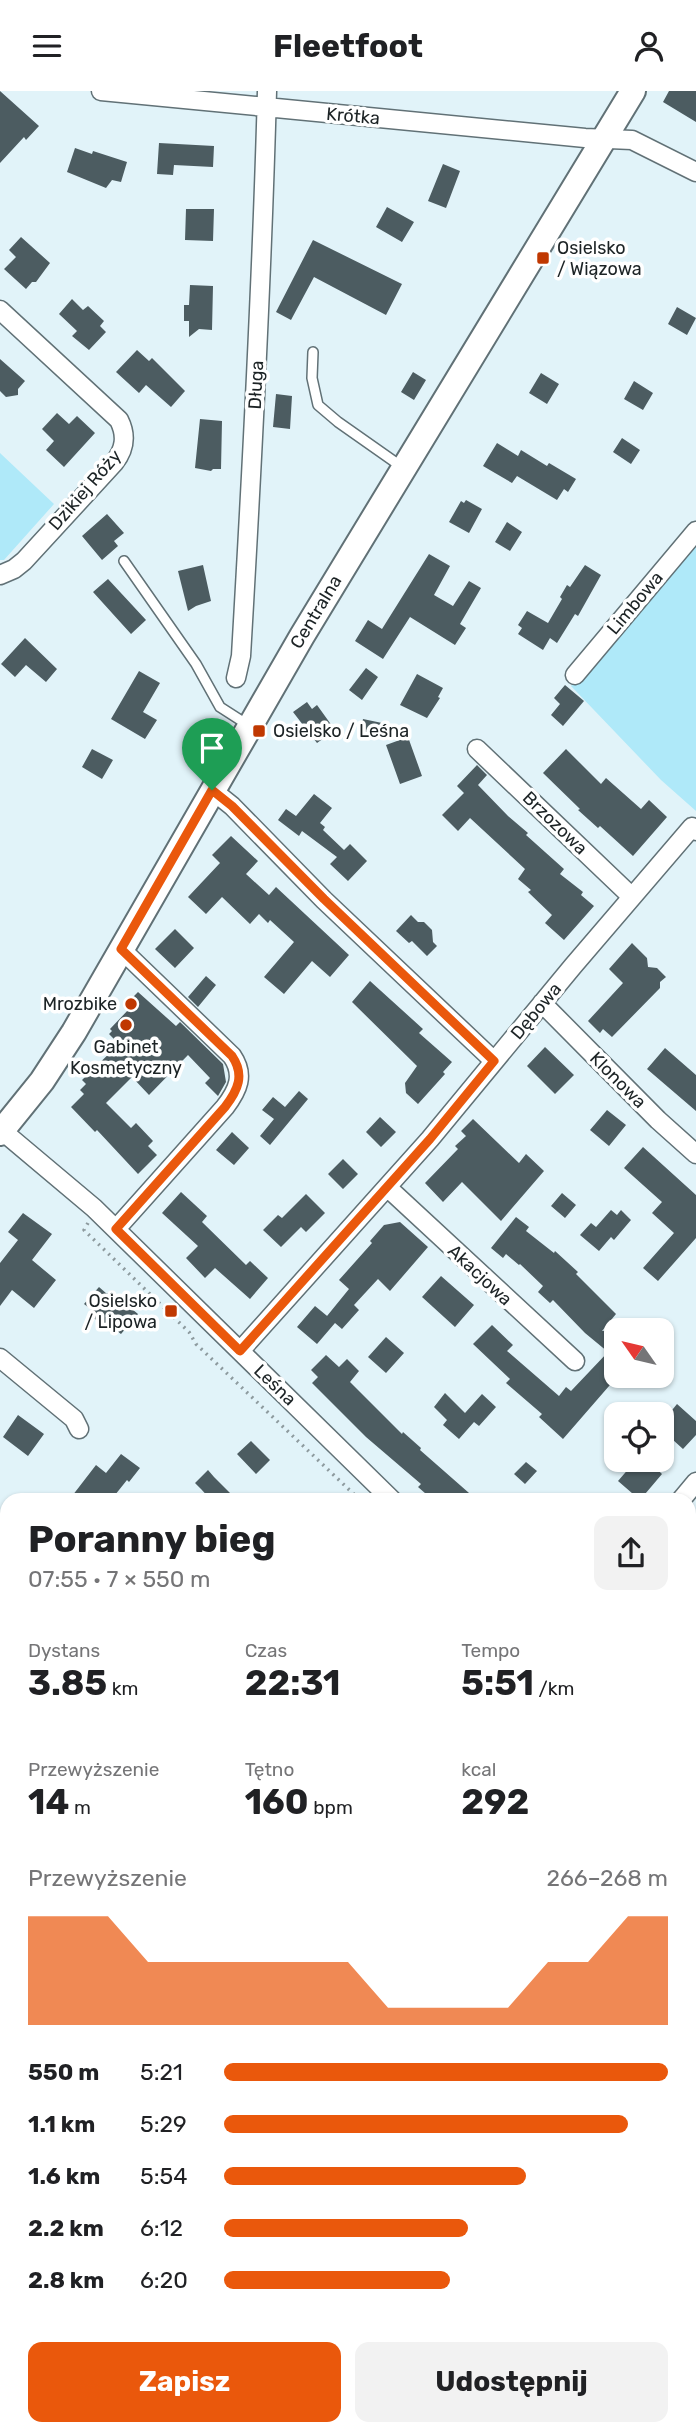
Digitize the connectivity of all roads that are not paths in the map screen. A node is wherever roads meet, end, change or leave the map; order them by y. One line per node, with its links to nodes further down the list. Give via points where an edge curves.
1 (101, 91): 3 (street, Krótka)
2 (633, 91): 4 (street, Centralna)
3 (267, 99): 4 (street, Krótka); 13 (street, Długa, via 250,506)
4 (605, 138): 5 (street, Krótka, via 632,140); 8 (street, Centralna)
5 (696, 172)
6 (0, 310): 11 (street, Dzikiej Róży, via 119,420 124,439 114,463 24,561)
7 (313, 352): 8 (lane, via 318,405)
8 (404, 468): 14 (street, Centralna)
9 (696, 531): 12 (street, Limbowa)
10 (124, 561): 14 (lane, via 220,706)
11 (0, 575)
12 (575, 675)
13 (236, 678)
14 (249, 726): 16 (street, Centralna)
15 (477, 749): 18 (street, Brzozowa)
16 (212, 790): 19 (street, Centralna); 21 (street)
17 (694, 829): 18 (street, Dębowa)
18 (632, 897): 20 (street, Dębowa)
19 (121, 949): 22 (street, Centralna, via 42,1081); 25 (street, via 232,1056 240,1073 235,1094 225,1107)
20 (542, 1003): 21 (street, Dębowa); 23 (street, Klonowa)
21 (494, 1061): 24 (street, Dębowa)
22 (1, 1131): 25 (street, Leśna)
23 (696, 1154)
24 (387, 1187): 26 (street, Dębowa); 28 (street, Akacjowa)
25 (116, 1229): 26 (street, Leśna)
26 (240, 1351): 30 (street, Leśna)
27 (0, 1358): 29 (street, via 74,1419)
28 (575, 1361)
29 (79, 1429)
30 (385, 1493)

